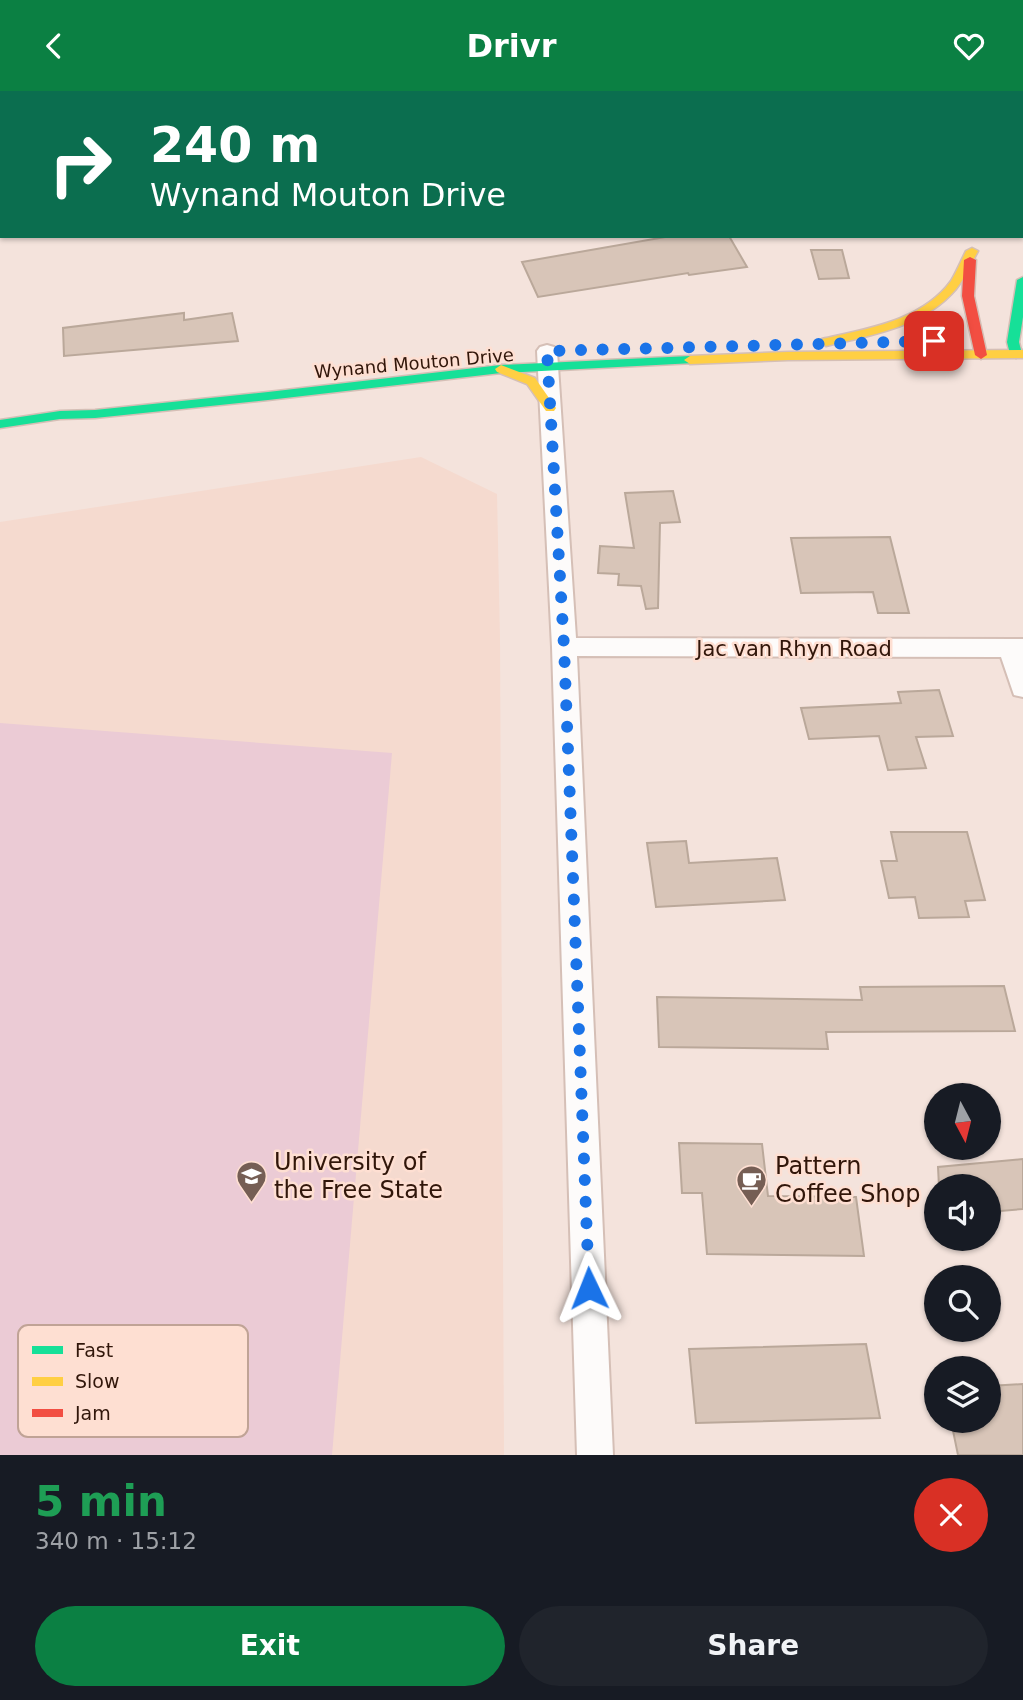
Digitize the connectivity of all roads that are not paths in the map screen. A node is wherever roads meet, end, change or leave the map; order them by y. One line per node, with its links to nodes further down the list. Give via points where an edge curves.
1 (976, 244): 3 (street, via 951,288 920,312 879,329); 4 (street, via 965,280)
2 (1023, 282): 5 (street)
3 (816, 344): 4 (street, Wynand Mouton Drive); 7 (street, Wynand Mouton Drive)
4 (979, 348): 5 (street, Wynand Mouton Drive); 7 (street, Wynand Mouton Drive, via 788,356)
5 (1019, 348)
6 (467, 356): 7 (street, Wynand Mouton Drive)
7 (547, 358): 9 (street, Wynand Mouton Drive); 12 (street)
8 (361, 366): 11 (street)
9 (501, 369): 11 (street, Wynand Mouton Drive); 12 (street, via 531,381)
10 (243, 382): 13 (street, Wynand Mouton Drive)
11 (362, 385): 13 (street, Wynand Mouton Drive)
12 (550, 408): 15 (street)
13 (60, 415): 14 (street, Wynand Mouton Drive)
14 (0, 424)
15 (564, 647): 16 (street, Jac van Rhyn Road); 18 (street)
16 (1017, 648): 17 (street)
17 (1023, 688)
18 (595, 1455)

